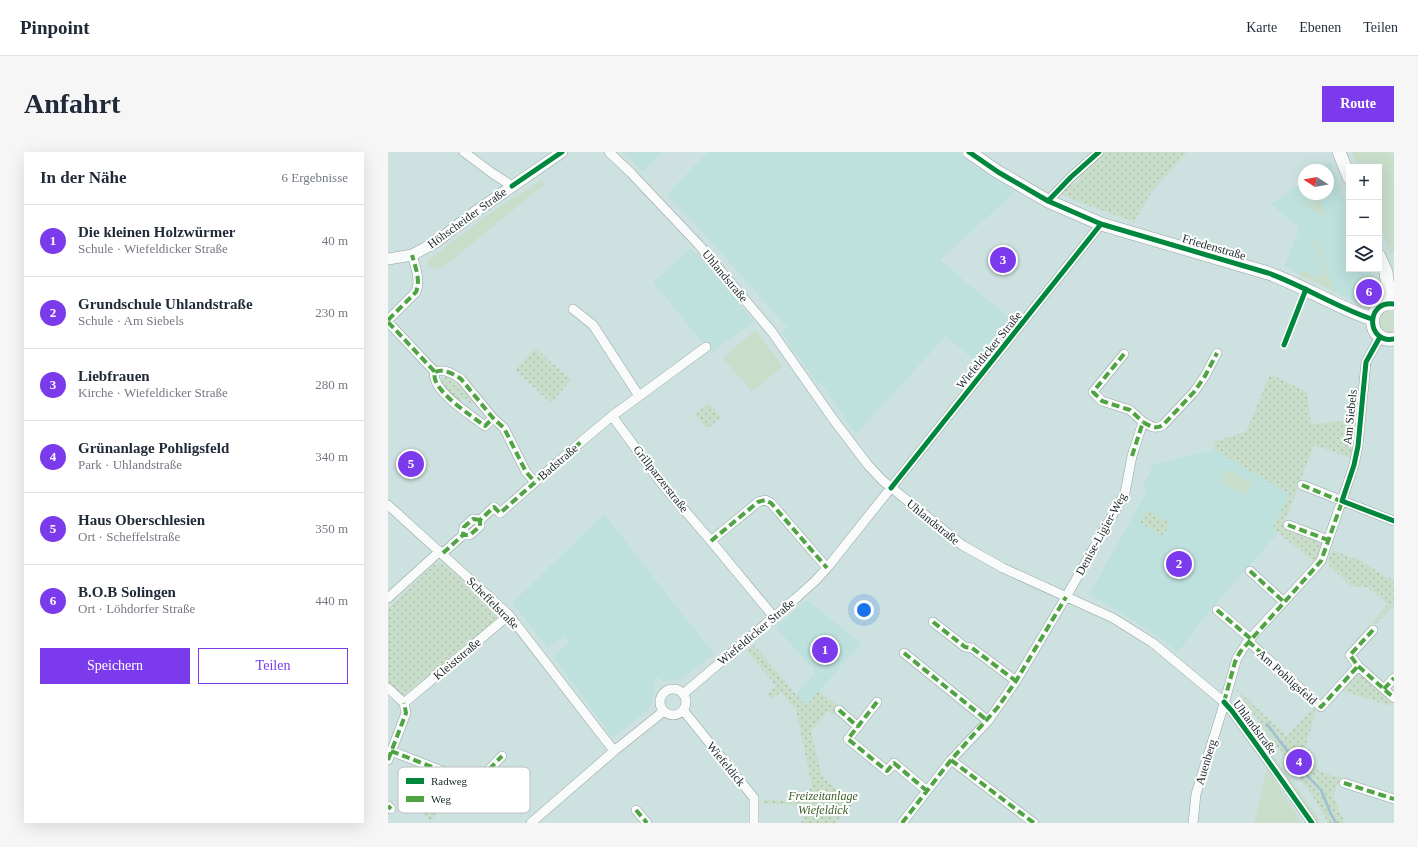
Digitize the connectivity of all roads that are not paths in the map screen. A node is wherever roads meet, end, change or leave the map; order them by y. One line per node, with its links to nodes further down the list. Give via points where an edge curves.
1 (464, 152): 8 (street)
2 (562, 152): 8 (street, Höhscheider Straße)
3 (609, 152): 30 (street, Uhlandstraße, via 699,245 772,332 868,465)
4 (969, 152): 9 (main road, Friedenstraße)
5 (1338, 152): 7 (main road)
6 (1096, 153): 9 (street)
7 (1346, 171)
8 (512, 186): 11 (street, Höhscheider Straße, via 436,242)
9 (1048, 201): 10 (main road, Friedenstraße)
10 (1101, 224): 16 (main road, Friedenstraße, via 1268,273); 30 (street, Wiefeldicker Straße)
11 (412, 255): 12 (street, Höhscheider Straße); 17 (street, via 418,288)
12 (388, 259)
13 (1382, 263): 14 (main road)
14 (1392, 304): 16 (main road, via 1379,308)
15 (572, 309): 24 (street, via 593,325)
16 (1372, 319): 18 (main road, via 1375,332)
17 (388, 321): 23 (street)
18 (1380, 337): 19 (main road); 31 (street, Am Siebels, via 1366,362 1358,446)
19 (1394, 339)
20 (706, 347): 24 (street, Badstraße)
21 (1217, 353): 27 (street, via 1194,392 1163,424 1154,427)
22 (1124, 354): 27 (street, via 1093,392 1102,401 1130,410)
23 (435, 372): 26 (street, via 437,370 456,375); 26 (street, via 434,377 440,390 448,398 485,426)
24 (639, 396): 25 (street, Badstraße)
25 (612, 416): 28 (street, Badstraße); 36 (street, Grillparzerstraße, via 662,484)
26 (493, 418): 28 (street, via 504,428 526,472)
27 (1143, 422): 40 (street, Denise-Ligier-Weg, via 1132,456 1125,493)
28 (535, 482): 37 (street, Badstraße, via 500,514 494,507 480,520 480,526 470,535 463,534)
29 (1302, 485): 31 (street)
30 (891, 488): 38 (street, Wiefeldicker Straße); 40 (street, Uhlandstraße, via 962,545 1003,568)
31 (1342, 501): 33 (street); 35 (street, Am Siebels)
32 (388, 505): 37 (street, Scheffelstraße)
33 (1394, 521)
34 (1288, 525): 35 (street)
35 (1328, 540): 42 (street, Am Siebels, via 1321,561)
36 (711, 541): 38 (street, via 758,502 765,500 771,503); 45 (street, Grillparzerstraße)
37 (441, 552): 41 (street, Badstraße); 44 (street, Scheffelstraße)
38 (827, 568): 45 (street, Wiefeldicker Straße, via 816,581)
39 (1250, 571): 42 (street)
40 (1066, 597): 52 (street, Denise-Ligier-Weg); 58 (street, Uhlandstraße, via 1113,618 1153,643)
41 (388, 598)
42 (1284, 602): 48 (street, Am Siebels)
43 (1216, 610): 48 (street)
44 (509, 615): 59 (street, Kleiststraße); 66 (street, Scheffelstraße)
45 (774, 617): 55 (street, Wiefeldicker Straße)
46 (933, 622): 52 (street)
47 (1373, 630): 50 (street, via 1350,655)
48 (1249, 640): 50 (street, Am Pohligsfeld, via 1321,707); 58 (street, Am Siebels, via 1237,658)
49 (904, 653): 63 (street)
50 (1358, 666): 54 (street)
51 (1394, 678): 54 (street)
52 (1016, 681): 63 (street, Denise-Ligier-Weg)
53 (388, 688): 59 (street)
54 (1384, 689): 56 (street)
55 (683, 694): 60 (street, via 686,702); 62 (street, via 673,689 665,692 661,701)
56 (1394, 698)
57 (877, 702): 64 (street)
58 (1224, 702): 81 (street, Auenberg, via 1196,794); 82 (street, Uhlandstraße)
59 (404, 703): 65 (street, via 406,713)
60 (683, 710): 62 (street, via 672,715); 78 (street, Wiefeldick, via 754,798)
61 (839, 710): 64 (street)
62 (664, 711): 66 (street)
63 (988, 720): 69 (street, Denise-Ligier-Weg)
64 (858, 727): 73 (street, via 848,739 886,771 894,763)
65 (392, 750): 68 (street); 70 (street)
66 (614, 751): 76 (street)
67 (502, 756): 71 (street)
68 (388, 760)
69 (951, 760): 73 (street, Denise-Ligier-Weg); 80 (street)
70 (433, 767)
71 (491, 767)
72 (1344, 783): 74 (street)
73 (927, 791): 79 (street, Denise-Ligier-Weg)
74 (1394, 799)
75 (636, 810): 77 (street)
76 (531, 823)
77 (647, 823)
78 (754, 823)
79 (902, 823)
80 (1034, 823)
81 (1193, 823)
82 (1312, 823)

